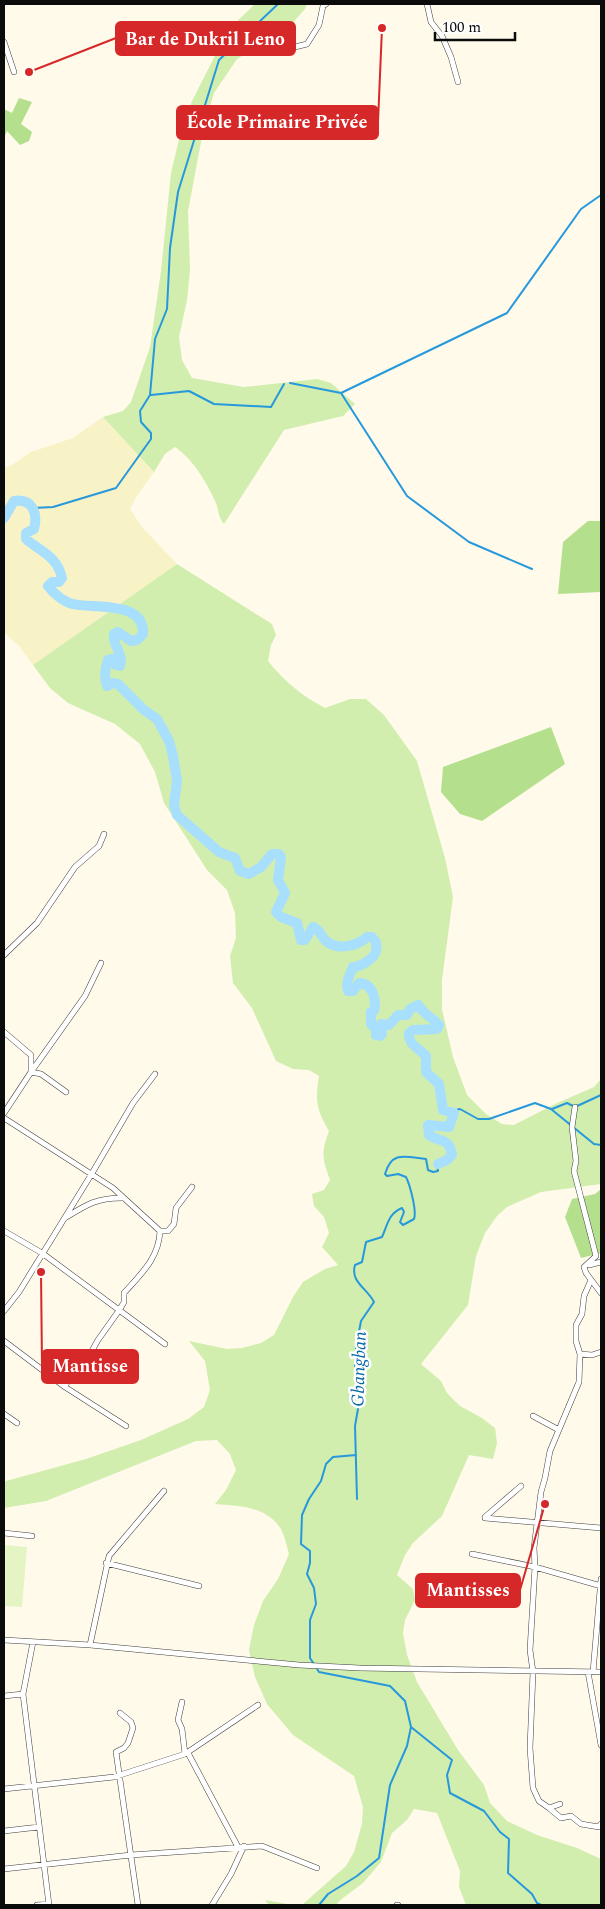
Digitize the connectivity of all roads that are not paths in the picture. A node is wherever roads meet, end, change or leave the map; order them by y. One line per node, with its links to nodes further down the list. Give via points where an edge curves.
1 (326, 4): 4 (street, via 307,44)
2 (427, 4): 6 (street, via 431,22 442,36)
3 (4, 42): 5 (street)
4 (291, 48)
5 (14, 72)
6 (458, 82)
7 (104, 834): 8 (street, via 99,846 75,867 37,924)
8 (4, 955)
9 (101, 963): 11 (street, via 84,996)
10 (4, 1032): 11 (street, via 31,1055)
11 (30, 1072): 13 (street, via 41,1074); 15 (street)
12 (155, 1074): 17 (street, via 133,1103)
13 (66, 1092)
14 (575, 1108): 25 (street, via 572,1127 574,1171 596,1256)
15 (4, 1113)
16 (4, 1118): 17 (street)
17 (92, 1176): 19 (street, via 113,1188); 20 (street)
18 (192, 1187): 22 (street, via 176,1208 174,1224 168,1232)
19 (122, 1198): 20 (street, via 89,1203); 22 (street)
20 (63, 1220): 23 (street)
21 (4, 1231): 23 (street)
22 (160, 1231): 28 (street, via 159,1244 148,1266 124,1293)
23 (42, 1253): 28 (street); 29 (street)
24 (601, 1262): 25 (street)
25 (584, 1267): 26 (street)
26 (591, 1280): 27 (street); 33 (street, via 576,1325)
27 (601, 1293)
28 (120, 1309): 31 (street); 34 (street, via 89,1356 71,1373)
29 (4, 1311)
30 (4, 1341): 34 (street)
31 (165, 1344)
32 (601, 1352): 33 (street)
33 (580, 1354): 39 (street, via 579,1382)
34 (65, 1387): 38 (street)
35 (4, 1414): 37 (street)
36 (533, 1416): 39 (street)
37 (17, 1423)
38 (126, 1426)
39 (559, 1430): 42 (street, via 540,1492)
40 (521, 1486): 42 (street, via 485,1518)
41 (164, 1491): 47 (street, via 109,1556)
42 (537, 1521): 43 (street); 48 (street)
43 (601, 1528)
44 (4, 1533): 45 (street)
45 (32, 1536)
46 (472, 1554): 48 (street)
47 (106, 1564): 50 (street); 54 (street)
48 (535, 1567): 51 (street); 55 (street, via 530,1650)
49 (601, 1579): 51 (street)
50 (199, 1586)
51 (601, 1586): 56 (street)
52 (4, 1640): 53 (street)
53 (33, 1642): 54 (street); 58 (street)
54 (90, 1645): 55 (street, via 299,1665)
55 (533, 1672): 56 (street); 69 (street, via 532,1788 539,1801)
56 (591, 1672): 57 (street); 63 (street)
57 (601, 1672)
58 (24, 1694): 59 (street); 66 (street)
59 (4, 1696)
60 (182, 1702): 64 (street, via 178,1720)
61 (258, 1705): 64 (street)
62 (120, 1713): 65 (street, via 133,1728 128,1744 116,1752)
63 (601, 1745)
64 (186, 1754): 65 (street); 73 (street)
65 (121, 1775): 66 (street); 74 (street)
66 (34, 1786): 67 (street); 71 (street)
67 (4, 1789)
68 (560, 1804): 69 (street)
69 (549, 1808): 70 (street, via 561,1818 571,1816 581,1824 599,1827)
70 (601, 1824)
71 (39, 1827): 72 (street); 75 (street)
72 (4, 1831)
73 (241, 1847): 74 (street); 76 (street, via 262,1846); 81 (street, via 231,1874)
74 (131, 1856): 75 (street); 80 (street)
75 (44, 1863): 77 (street); 78 (street)
76 (317, 1868)
77 (4, 1869)
78 (49, 1904): 79 (street)
79 (37, 1905)
80 (138, 1905)
81 (212, 1905)

